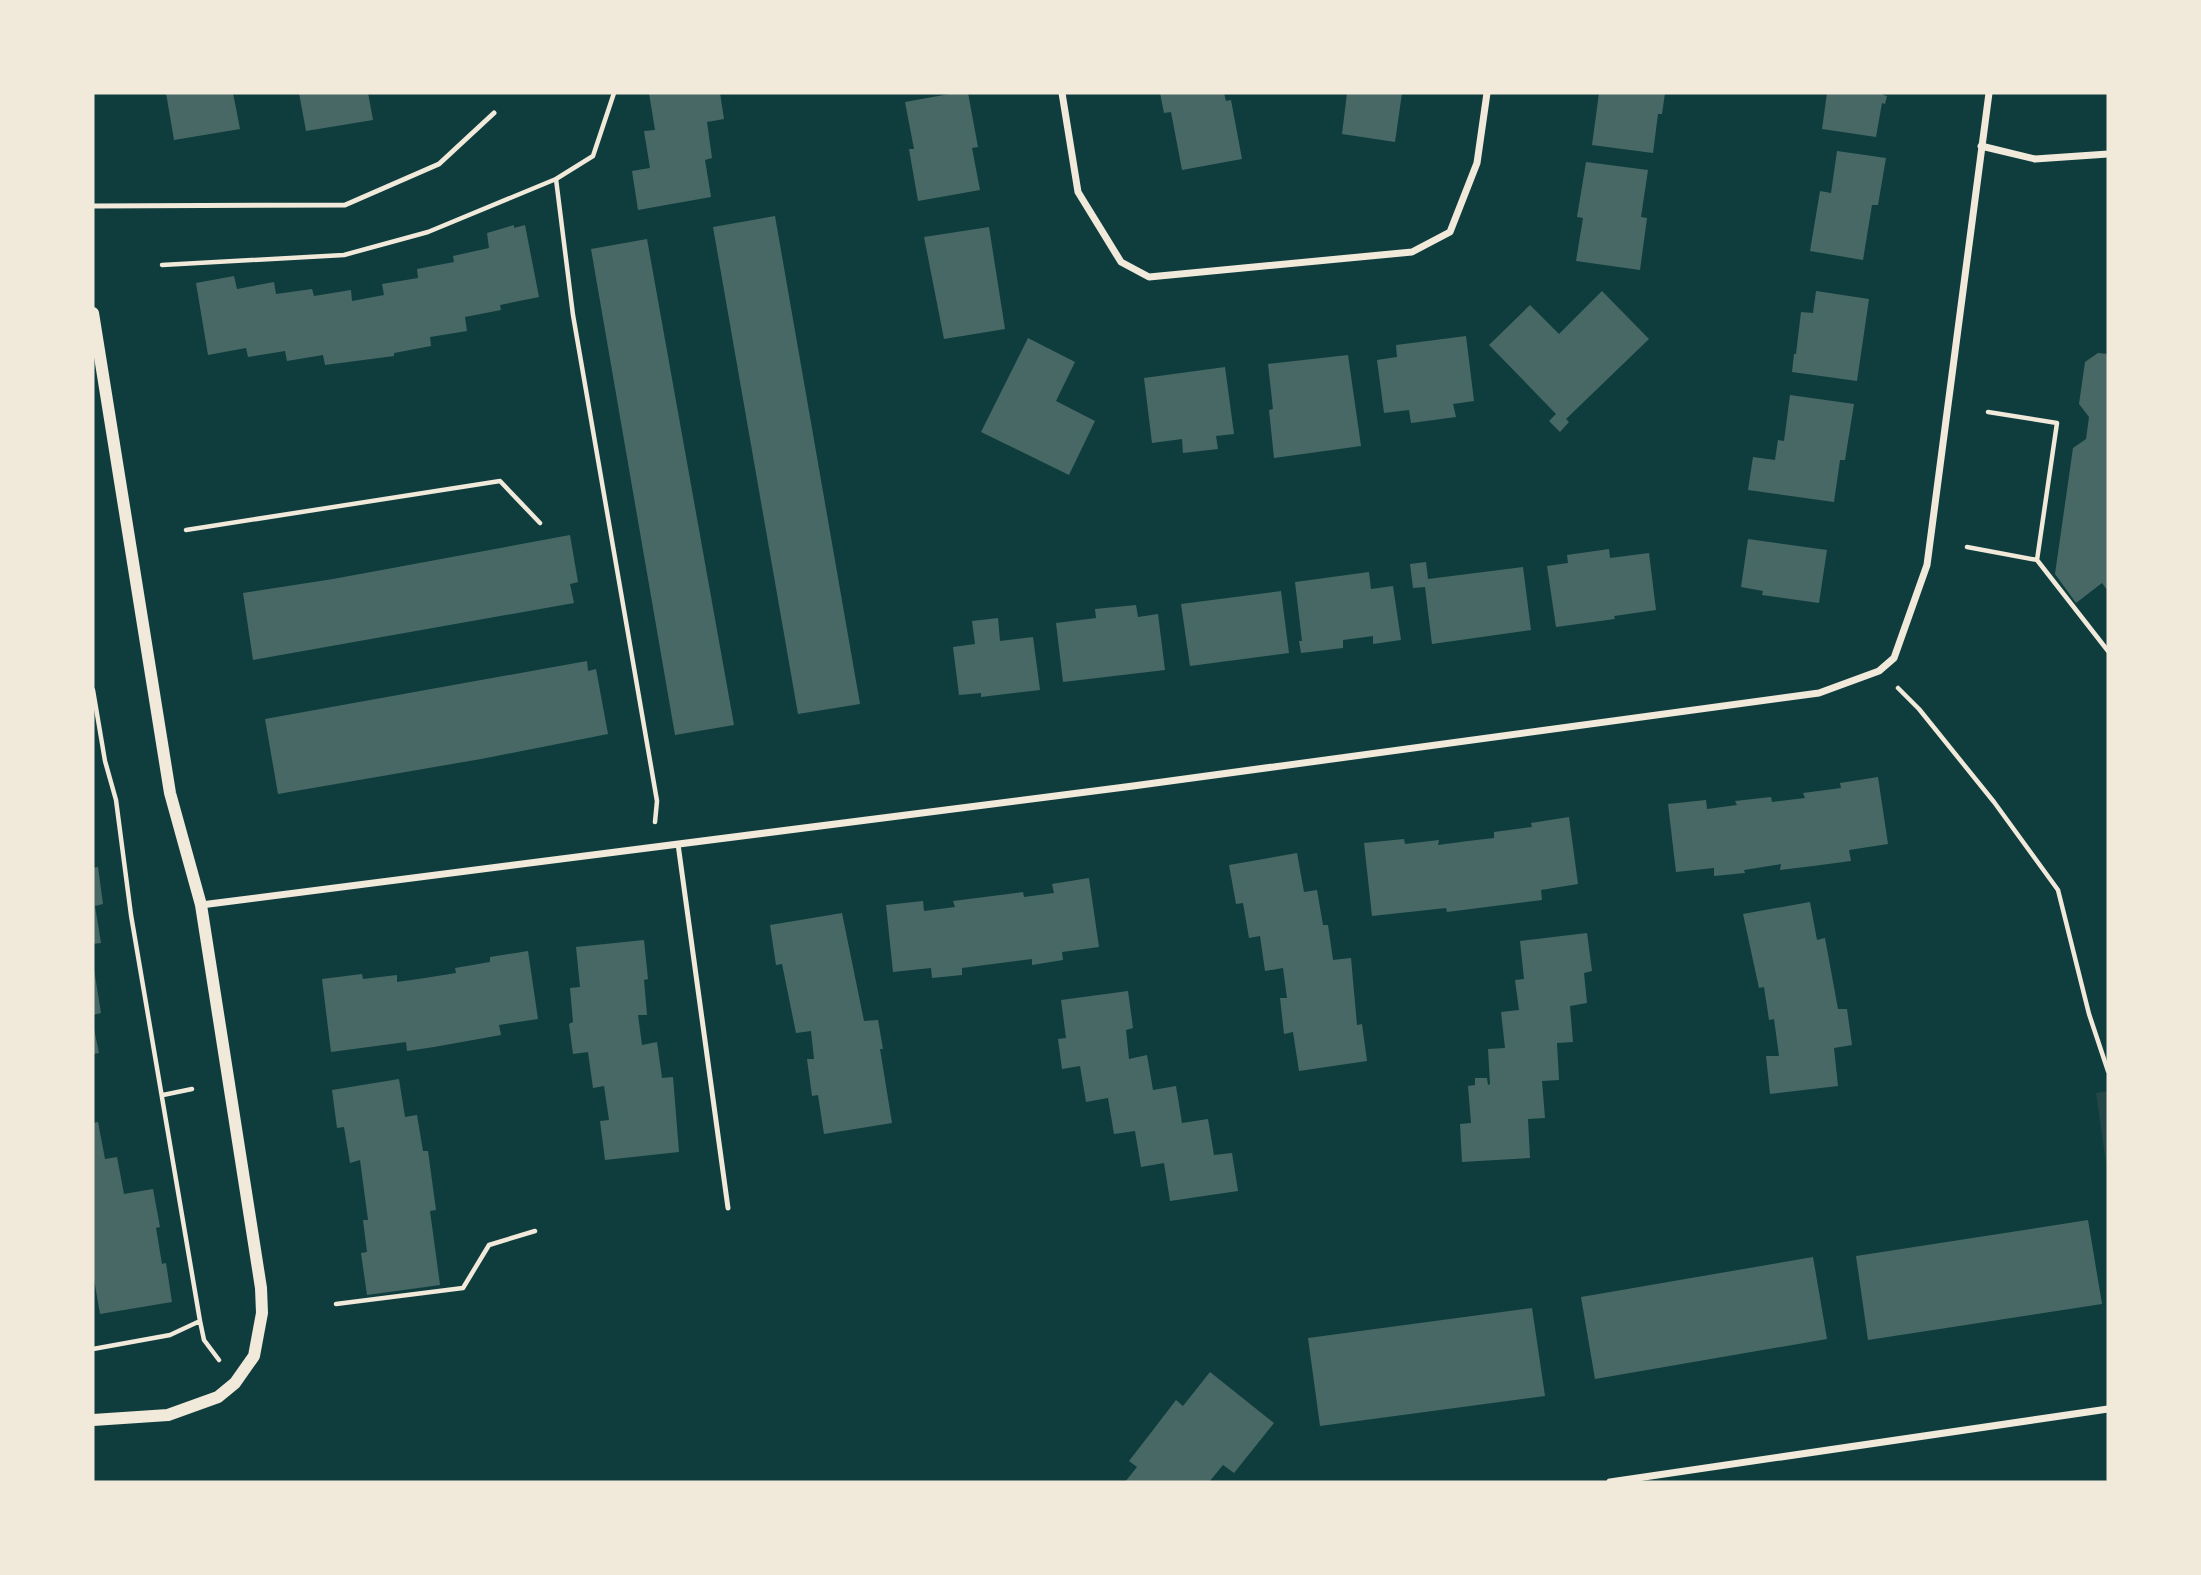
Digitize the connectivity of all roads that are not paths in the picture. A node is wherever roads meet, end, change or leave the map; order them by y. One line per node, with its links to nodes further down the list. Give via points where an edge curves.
1 (1062, 93): 2 (street, via 1078,192 1121,262 1149,277 1412,252 1450,232 1477,163)
2 (1487, 93)
3 (1989, 93): 5 (street)
4 (494, 113): 7 (lane, via 439,164 345,205)
5 (1981, 146): 6 (street, via 2035,159); 9 (street, via 1927,565 1894,658 1879,671 1819,693)
6 (2108, 154)
7 (93, 206)
8 (93, 313): 10 (street, via 170,793)
9 (678, 843): 10 (street); 11 (lane)
10 (201, 905): 13 (street, via 261,1288 262,1313 254,1356 218,1396 168,1415)
11 (728, 1208)
12 (2108, 1409): 14 (street)
13 (93, 1420)
14 (1610, 1482)

